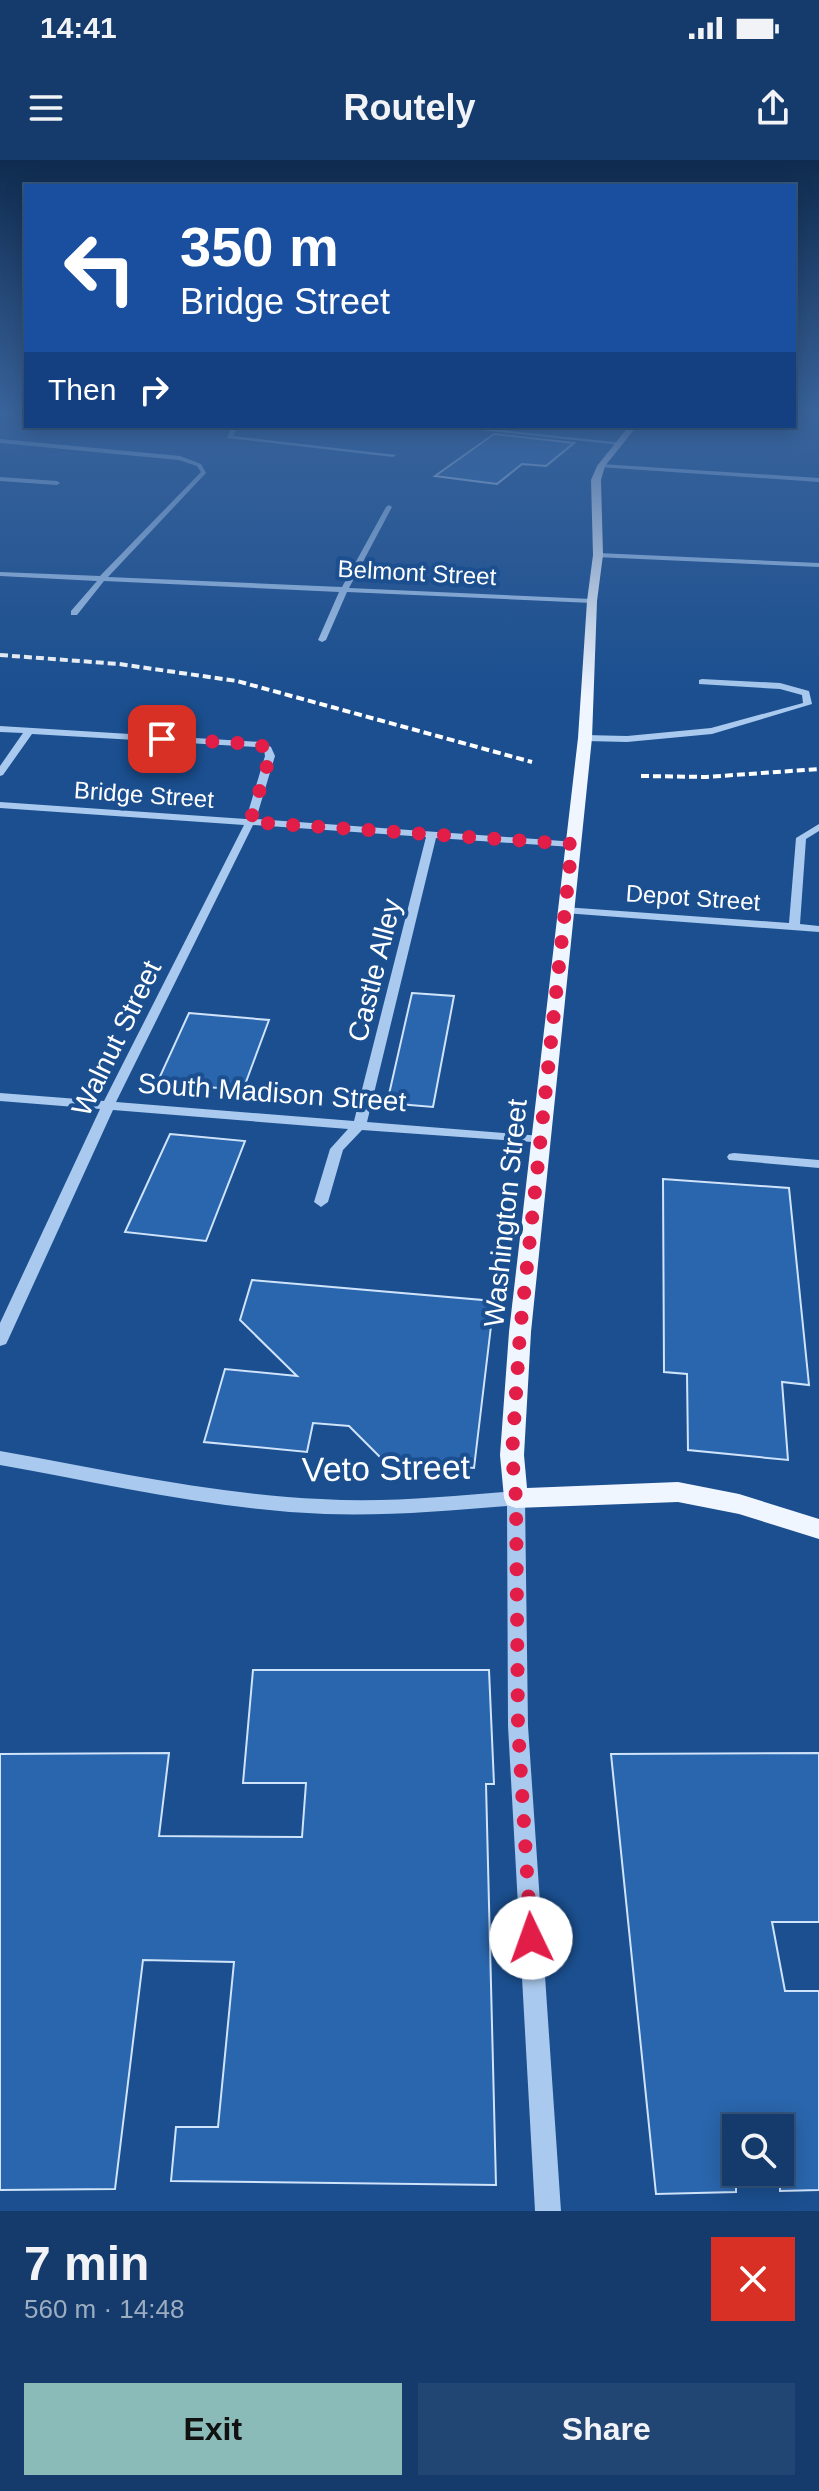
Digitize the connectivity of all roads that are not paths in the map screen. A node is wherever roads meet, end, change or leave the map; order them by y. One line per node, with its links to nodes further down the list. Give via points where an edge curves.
1 (174, 506): 7 (street)
2 (597, 506): 4 (main road, Washington Street)
3 (389, 507): 8 (street)
4 (598, 555): 5 (street); 9 (main road, Washington Street)
5 (819, 565)
6 (0, 574): 7 (street, Belmont Street)
7 (102, 579): 8 (street, Belmont Street); 10 (street)
8 (344, 590): 9 (street, Belmont Street); 11 (street)
9 (592, 601): 15 (main road, Washington Street)
10 (74, 613)
11 (322, 640)
12 (702, 682): 15 (street, via 780,686 806,693 808,704 712,731)
13 (0, 729): 14 (street)
14 (29, 731): 16 (street); 18 (street, Walnut Street, via 258,744 270,756)
15 (585, 738): 21 (main road, Washington Street)
16 (0, 773)
17 (0, 805): 18 (street, Bridge Street)
18 (250, 822): 20 (street, Bridge Street); 26 (street, Walnut Street)
19 (819, 827): 23 (street, via 801,838)
20 (432, 834): 21 (street, Bridge Street); 27 (street, Castle Alley)
21 (572, 844): 22 (main road, Washington Street)
22 (564, 910): 23 (street, Depot Street); 28 (main road, Washington Street)
23 (794, 927): 24 (street, Depot Street)
24 (819, 929)
25 (0, 1097): 26 (street, South Madison Street)
26 (108, 1106): 27 (street, South Madison Street); 32 (street, Walnut Street)
27 (360, 1124): 28 (street, South Madison Street); 31 (street, Castle Alley, via 337,1149)
28 (541, 1140): 34 (main road, Washington Street, via 520,1332 512,1455)
29 (734, 1157): 30 (street)
30 (819, 1164)
31 (321, 1202)
32 (0, 1340)
33 (0, 1458): 34 (street, Veto Street, via 298,1505 367,1508)
34 (516, 1498): 35 (main road, Veto Street, via 678,1492); 36 (street, Washington Street, via 518,1726)
35 (819, 1529)
36 (548, 2211)

